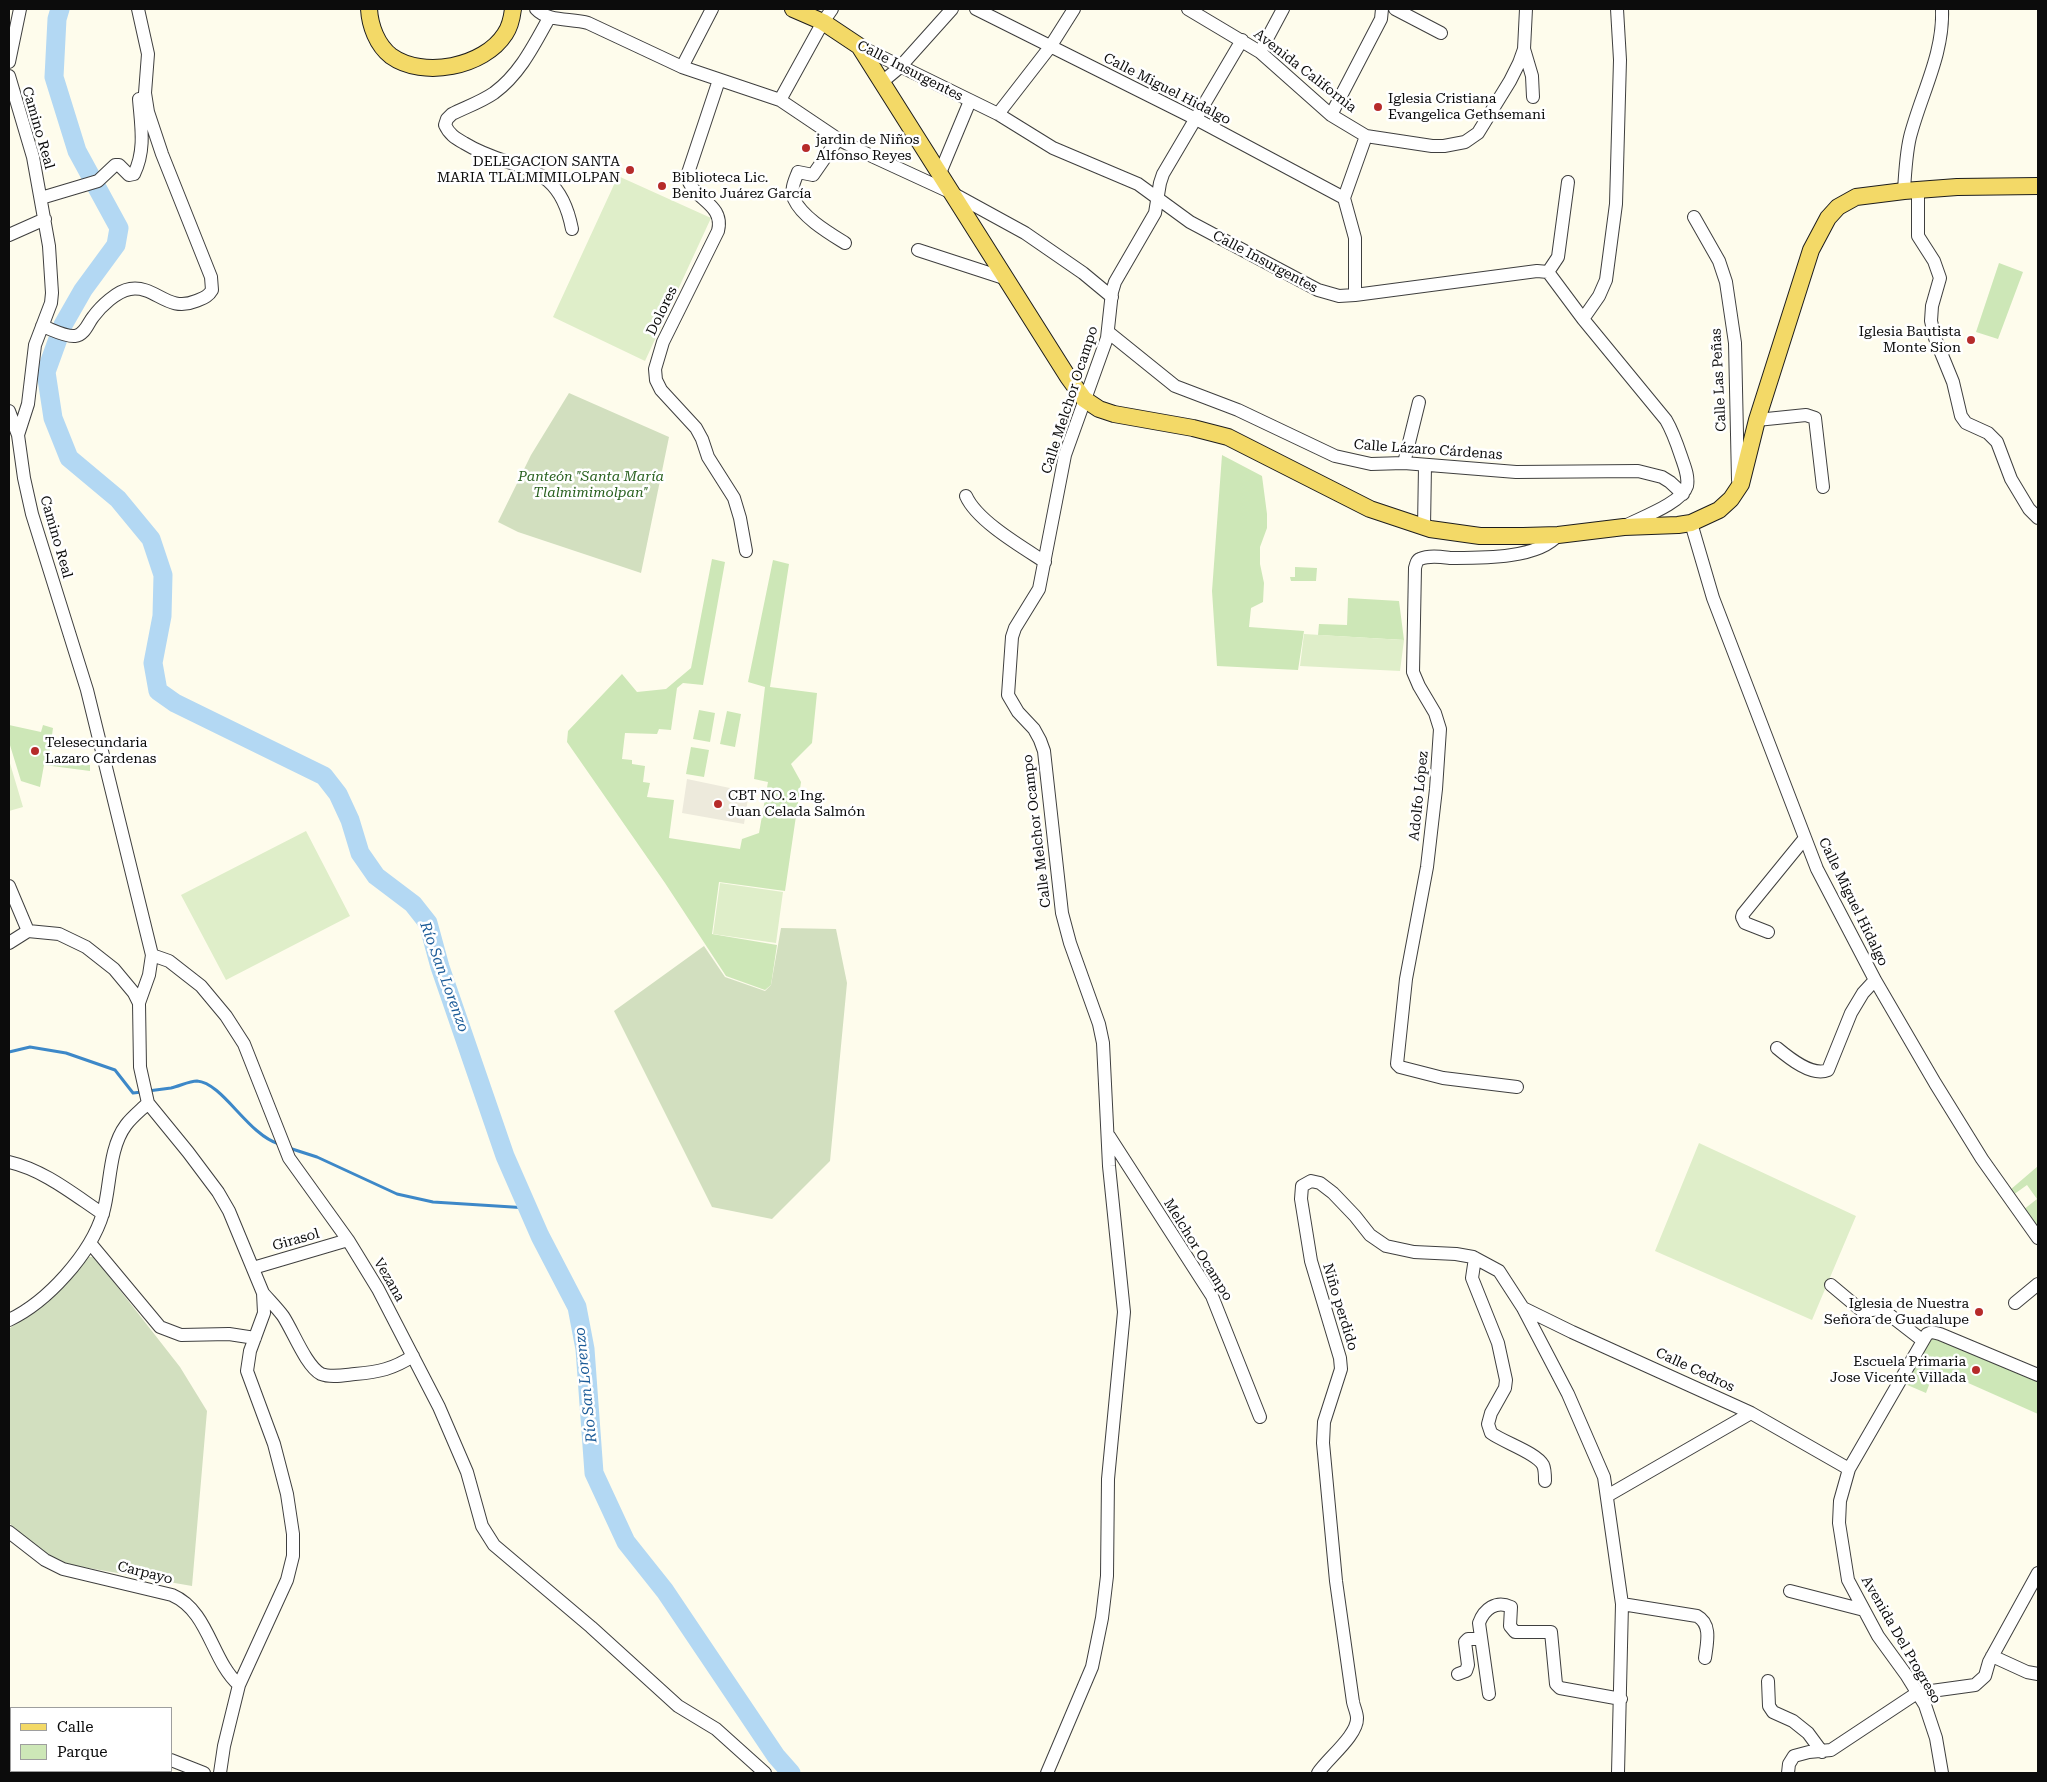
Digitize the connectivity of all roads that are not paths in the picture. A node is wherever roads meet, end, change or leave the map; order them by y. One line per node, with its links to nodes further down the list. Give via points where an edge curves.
1 (20, 9): 26 (street)
2 (138, 9): 27 (street)
3 (369, 9): 4 (main road, via 371,23 382,48 392,56 415,65 440,68 470,61 495,46 505,34)
4 (513, 9)
5 (536, 9): 19 (street)
6 (712, 9): 28 (street)
7 (793, 9): 18 (main road, Calle Insurgentes)
8 (952, 9): 29 (street)
9 (976, 9): 23 (street, Calle Miguel Hidalgo)
10 (1074, 9): 23 (street)
11 (1188, 9): 21 (street, Avenida California)
12 (1283, 9): 25 (street)
13 (1382, 9): 37 (street, via 1381,19)
14 (1395, 9): 20 (street)
15 (1526, 9): 24 (street, Avenida California)
16 (1617, 9): 59 (street, via 1620,60 1616,204 1606,280)
17 (1942, 9): 44 (street, via 1934,66 1907,150)
18 (827, 15): 22 (main road, Calle Insurgentes); 34 (street)
19 (549, 18): 28 (street, via 588,23); 51 (street, via 529,55 504,85 452,114 445,125 453,137 476,151 541,174 564,200)
20 (1440, 33)
21 (1242, 40): 25 (street, Avenida California); 38 (street, Calle Melchor Ocampo)
22 (859, 46): 29 (street, Calle Insurgentes); 32 (main road)
23 (1050, 47): 36 (street); 38 (street, Calle Miguel Hidalgo)
24 (1524, 49): 33 (street, via 1532,76); 39 (street, Avenida California, via 1488,118 1465,142 1432,146)
25 (1260, 52): 37 (street, Avenida California)
26 (9, 62)
27 (148, 62): 47 (street, via 139,92 141,161 134,174 115,165 98,181); 60 (street, via 145,94 148,112 212,277 212,290 205,298 183,305 130,289 96,313 81,334 72,336)
28 (682, 67): 31 (street)
29 (900, 68): 32 (street); 35 (street, Calle Insurgentes)
30 (9, 76): 47 (street, Camino Real, via 33,157)
31 (719, 80): 34 (street); 78 (street, Dolores, via 687,176 692,188 716,211 720,222 664,342 655,369 660,390 696,428 708,457 734,498)
32 (882, 82): 41 (main road)
33 (1533, 97)
34 (780, 100): 40 (street)
35 (970, 101): 36 (street, Calle Insurgentes); 41 (street)
36 (998, 114): 46 (street, Calle Insurgentes, via 1053,148 1138,184)
37 (1331, 114): 39 (street, Avenida California)
38 (1196, 119): 46 (street, Calle Melchor Ocampo, via 1163,174); 48 (street, Calle Miguel Hidalgo)
39 (1366, 136): 48 (street)
40 (838, 139): 45 (street); 53 (street, via 817,172 813,175 798,172 793,192 794,199 811,218)
41 (940, 173): 45 (main road)
42 (1568, 182): 55 (street, via 1558,258)
43 (2038, 186): 44 (main road)
44 (1911, 191): 65 (main road, via 1856,197 1842,204 1828,218 1811,250); 73 (street, via 1918,236 1934,261 1940,278 1931,321 1953,382 1960,416 1997,442 2011,479)
45 (952, 193): 56 (main road); 58 (street, via 1033,239)
46 (1158, 197): 57 (street, Calle Insurgentes, via 1190,222 1310,287 1339,296); 58 (street, Calle Melchor Ocampo, via 1155,213 1120,272)
47 (41, 198): 50 (street, Camino Real)
48 (1344, 198): 57 (street, via 1355,238)
49 (1694, 217): 70 (street, Calle Las Peñas, via 1719,261 1726,282 1735,350)
50 (45, 218): 52 (street); 60 (street, Camino Real, via 52,293)
51 (572, 229)
52 (9, 235)
53 (845, 244)
54 (918, 250): 56 (street)
55 (1548, 272): 57 (street, Calle Insurgentes); 59 (street)
56 (1006, 279): 62 (main road)
57 (1355, 295)
58 (1112, 297): 61 (street, Calle Melchor Ocampo)
59 (1583, 319): 71 (street, via 1666,420 1687,475)
60 (42, 326): 66 (street, Camino Real, via 35,345 28,404)
61 (1108, 332): 62 (street, Calle Melchor Ocampo); 67 (street, Calle Lázaro Cárdenas, via 1175,386 1238,410 1335,456 1371,464)
62 (1084, 399): 75 (main road, via 1114,414 1228,437 1339,495); 79 (street, Calle Melchor Ocampo, via 1065,455)
63 (1420, 402): 67 (street)
64 (9, 410): 66 (street)
65 (1758, 420): 69 (street, via 1806,415 1815,418); 70 (main road)
66 (18, 435): 85 (street, Camino Real, via 32,514 87,690)
67 (1404, 464): 68 (street, Calle Lázaro Cárdenas)
68 (1425, 466): 71 (street, Calle Lázaro Cárdenas, via 1530,472 1638,471 1662,477); 75 (street)
69 (1823, 487)
70 (1738, 490): 74 (main road, via 1719,510)
71 (1683, 494): 76 (street)
72 (966, 496): 79 (street, via 976,512)
73 (2038, 518)
74 (1691, 523): 76 (main road); 80 (street, Calle Miguel Hidalgo, via 1713,598)
75 (1424, 527): 77 (main road, via 1480,536)
76 (1624, 527): 77 (main road)
77 (1558, 535): 89 (street, Adolfo López, via 1548,544 1523,553 1470,558 1428,557 1416,562 1415,568 1413,672 1436,713 1440,728 1427,867 1406,979 1397,1064 1443,1078)
78 (746, 551)
79 (1045, 562): 91 (street, Calle Melchor Ocampo, via 1039,589 1012,637 1008,695 1040,740 1044,751 1062,913 1103,1043)
80 (1805, 838): 83 (street, via 1743,914 1745,923); 86 (street, Calle Miguel Hidalgo, via 1817,869)
81 (9, 886): 82 (street)
82 (28, 930): 84 (street); 87 (street, via 59,934 86,947 126,982)
83 (1768, 932)
84 (9, 943)
85 (152, 955): 87 (street, Camino Real); 95 (street, Vezana, via 169,961 197,982 226,1016 248,1053 289,1158)
86 (1875, 980): 88 (street, via 1850,1012 1828,1070 1799,1065); 94 (street, Calle Miguel Hidalgo, via 1982,1159)
87 (140, 1003): 90 (street, Camino Real, via 140,1067)
88 (1777, 1048)
89 (1517, 1087)
90 (147, 1100): 93 (street, via 119,1140); 98 (street, via 218,1192)
91 (1108, 1134): 110 (street, Melchor Ocampo, via 1212,1296); 135 (street, Calle Melchor Ocampo, via 1124,1312 1108,1479 1107,1576 1092,1666)
92 (9, 1162): 93 (street, via 32,1168)
93 (103, 1214): 96 (street)
94 (2038, 1238)
95 (348, 1240): 98 (street, Girasol); 107 (street, Vezana)
96 (90, 1243): 104 (street, via 55,1286); 106 (street, via 160,1327 181,1335 229,1334)
97 (1475, 1258): 103 (street, Niño perdido, via 1499,1271); 112 (street, via 1472,1278 1498,1343 1506,1380 1488,1424 1491,1433 1502,1441 1536,1457 1543,1466); 131 (street, Niño perdido, via 1386,1246 1370,1235 1320,1183 1310,1181 1302,1186 1301,1199 1311,1261 1340,1358 1341,1369 1324,1422 1322,1443 1336,1581 1357,1718 1348,1738)
98 (253, 1268): 101 (street)
99 (2038, 1284): 102 (street)
100 (1831, 1285): 105 (street, via 1862,1311 1882,1309)
101 (263, 1293): 106 (street, via 264,1313); 107 (street, via 278,1309 309,1362 323,1375 391,1369)
102 (2015, 1303)
103 (1522, 1308): 109 (street, Calle Cedros); 113 (street, via 1568,1394 1604,1477)
104 (9, 1320)
105 (1925, 1337): 108 (street, via 1932,1332 1940,1334); 111 (street, Avenida Del Progreso)
106 (255, 1338): 125 (street, via 246,1371 274,1444 287,1494 293,1534 292,1556 287,1580)
107 (413, 1356): 134 (street, Vezana, via 467,1472 487,1537 678,1706 722,1734)
108 (2038, 1375)
109 (1752, 1413): 111 (street, Calle Cedros); 113 (street)
110 (1260, 1417)
111 (1849, 1469): 118 (street, Avenida Del Progreso, via 1840,1501 1841,1547 1848,1580)
112 (1545, 1481)
113 (1607, 1496): 117 (street)
114 (9, 1532): 125 (street, Carpayo, via 45,1560 63,1569 180,1599 193,1610 224,1668)
115 (2038, 1573): 120 (street)
116 (1790, 1591): 118 (street)
117 (1622, 1604): 121 (street, via 1703,1619 1707,1629); 128 (street)
118 (1864, 1610): 126 (street, Avenida Del Progreso)
119 (1481, 1639): 122 (street, via 1465,1642 1468,1666 1466,1671); 127 (street); 128 (street, via 1479,1623 1483,1613 1497,1605 1509,1606 1512,1610 1510,1626 1515,1632 1551,1632 1556,1684 1560,1688)
120 (1992, 1656): 123 (street); 126 (street, via 1985,1676 1975,1685)
121 (1705, 1658)
122 (1458, 1674)
123 (2038, 1674)
124 (1768, 1681): 129 (street, via 1769,1706 1773,1712 1808,1732)
125 (239, 1685): 133 (street)
126 (1917, 1693): 129 (street, via 1831,1750); 138 (street, Avenida Del Progreso, via 1936,1738)
127 (1489, 1694)
128 (1621, 1699): 136 (street)
129 (1822, 1752): 137 (street, via 1794,1756)
130 (172, 1760): 132 (street)
131 (1319, 1771)
132 (204, 1773)
133 (220, 1773)
134 (765, 1773)
135 (1047, 1773)
136 (1618, 1773)
137 (1788, 1773)
138 (1942, 1773)

